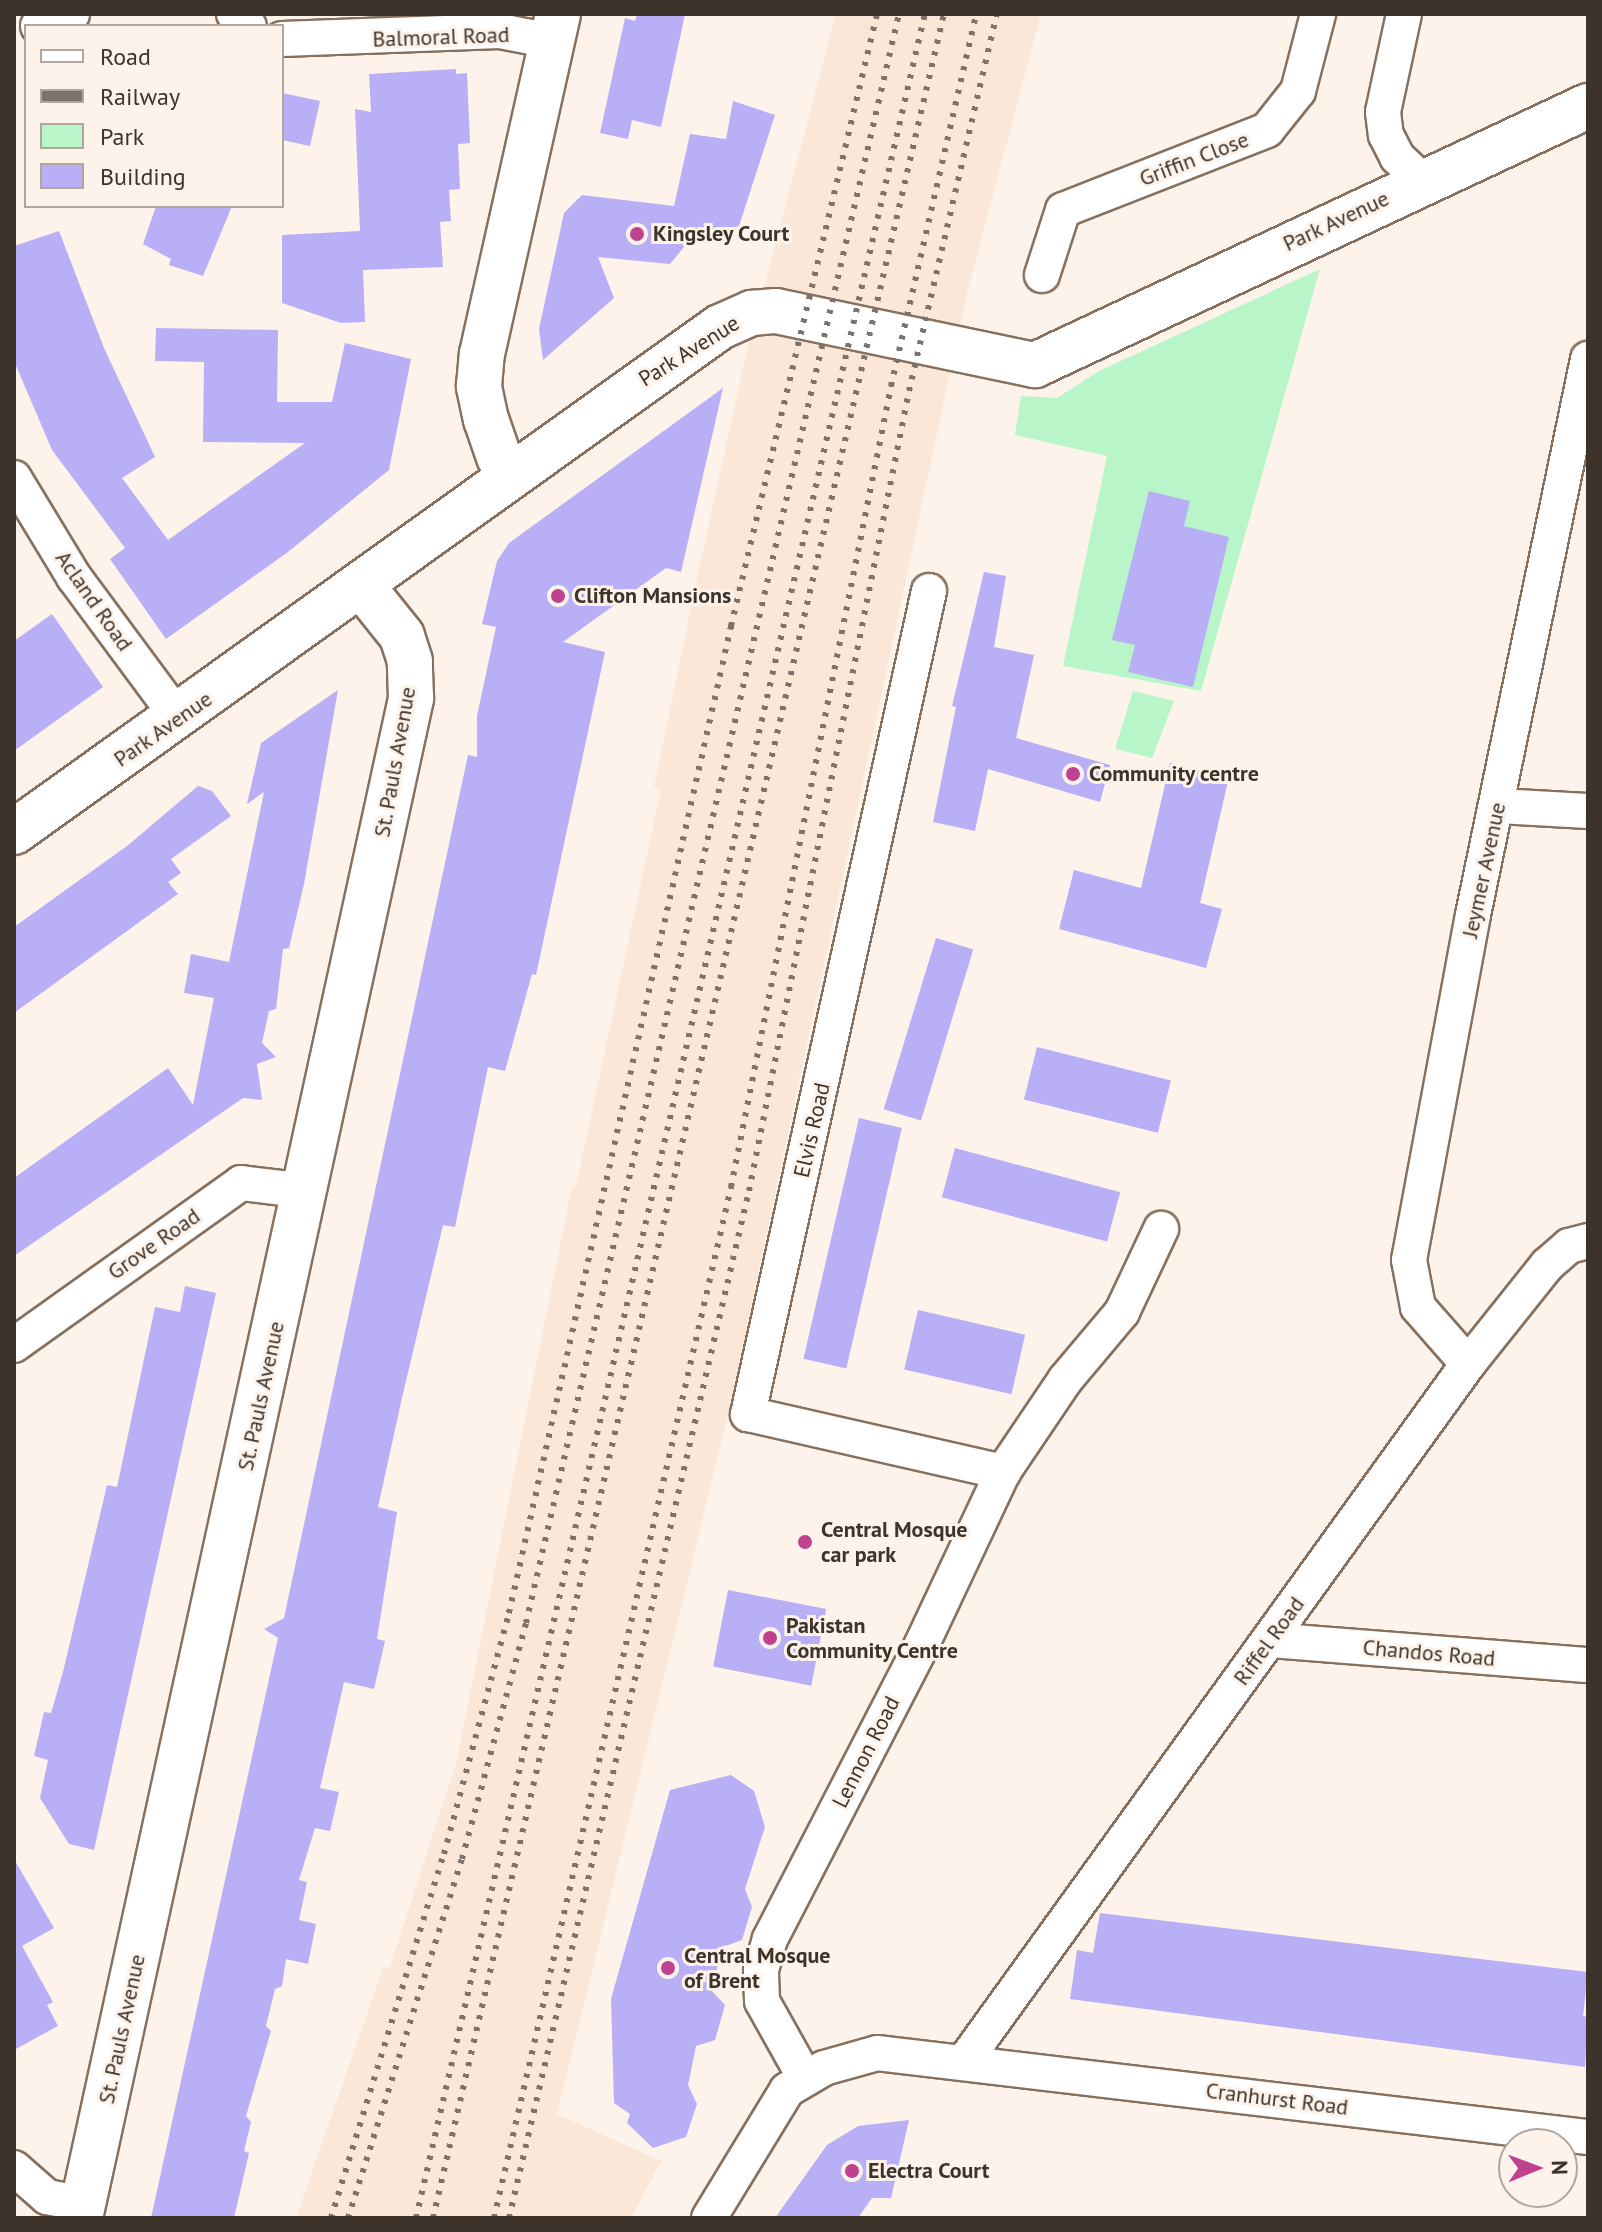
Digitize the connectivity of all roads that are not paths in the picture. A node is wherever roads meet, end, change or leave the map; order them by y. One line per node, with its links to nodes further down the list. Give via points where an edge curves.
1 (72, 14): 4 (street)
2 (1318, 14): 9 (street, Griffin Close, via 1298,91 1267,130 1063,210)
3 (1404, 14): 8 (street, via 1383,112 1397,157)
4 (44, 24)
5 (554, 27): 6 (street, Balmoral Road); 11 (street, via 479,386 499,457)
6 (284, 39)
7 (1588, 106): 8 (street, Park Avenue)
8 (1423, 181): 11 (street, Park Avenue, via 1035,365 776,311 752,313 692,345)
9 (1042, 275)
10 (1588, 359): 13 (street, Jeymer Avenue)
11 (512, 474): 14 (street, Park Avenue)
12 (14, 478): 16 (street, Acland Road, via 74,577)
13 (1573, 511): 17 (street, Jeymer Avenue)
14 (362, 586): 16 (street, Park Avenue); 20 (street, St. Pauls Avenue, via 402,636 410,661 411,698)
15 (929, 591): 25 (street, Elvis Road, via 748,1414)
16 (179, 719): 19 (street, Park Avenue)
17 (1498, 806): 18 (street); 24 (street, Jeymer Avenue, via 1409,1260 1418,1307)
18 (1588, 811)
19 (14, 832)
20 (306, 1191): 23 (street, Grove Road, via 241,1183); 32 (street, St. Pauls Avenue)
21 (1161, 1229): 25 (street, Lennon Road, via 1122,1312 1065,1380)
22 (1588, 1241): 24 (street, Riffel Road, via 1569,1246 1547,1265)
23 (14, 1345)
24 (1468, 1364): 26 (street, Riffel Road)
25 (1003, 1472): 29 (street, Lennon Road, via 922,1644 770,1939 761,1970 762,2001)
26 (1269, 1640): 27 (street, Chandos Road); 28 (street, Riffel Road)
27 (1588, 1665)
28 (966, 2059): 29 (street, Cranhurst Road, via 877,2053); 30 (street, Cranhurst Road)
29 (805, 2078): 33 (street, via 770,2112)
30 (1588, 2137)
31 (14, 2168): 32 (street, via 47,2197)
32 (82, 2211)
33 (709, 2218)

